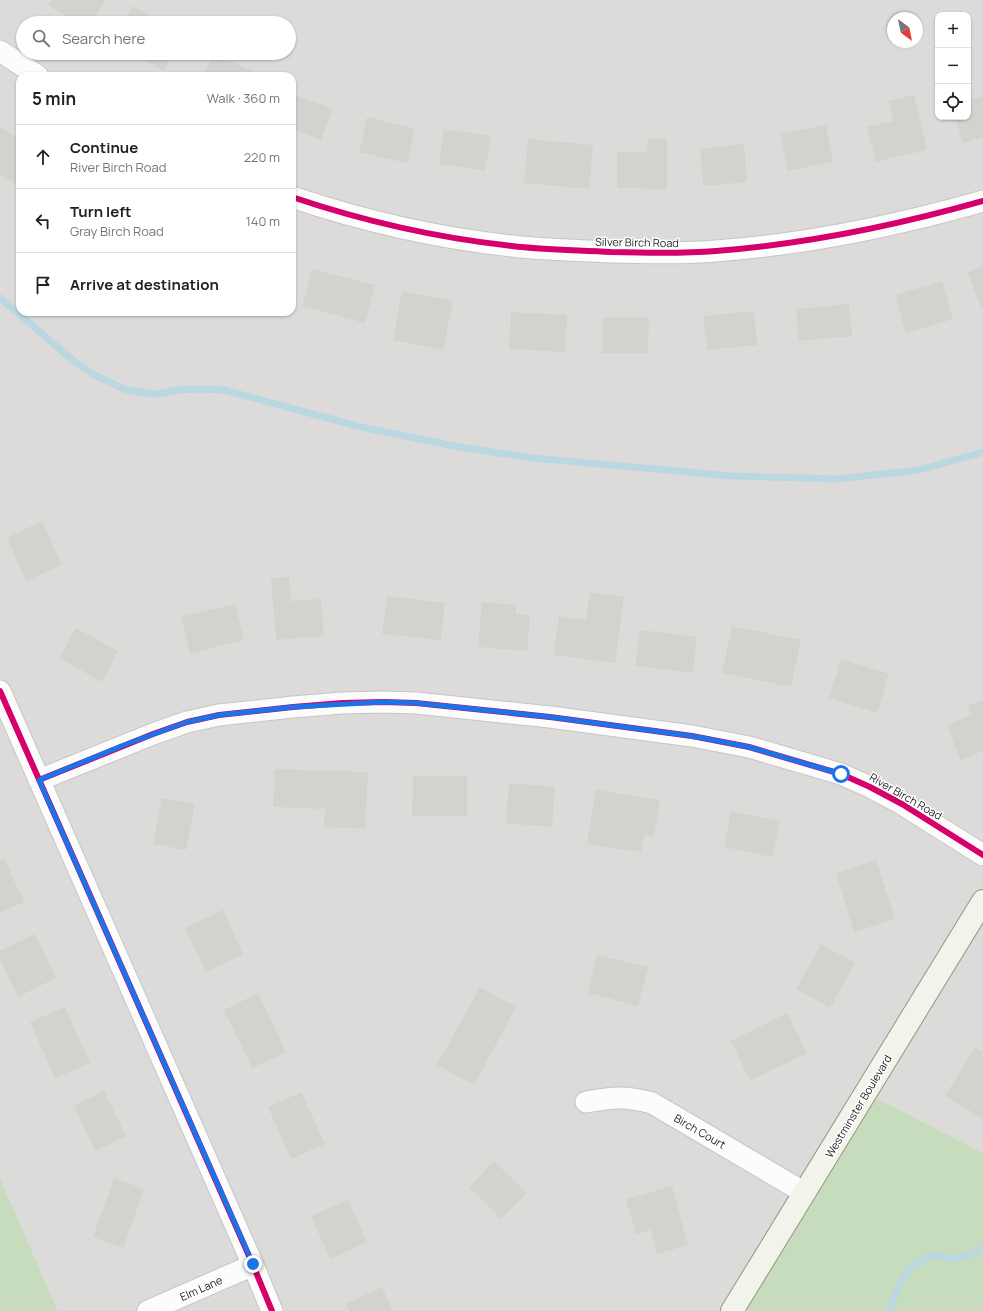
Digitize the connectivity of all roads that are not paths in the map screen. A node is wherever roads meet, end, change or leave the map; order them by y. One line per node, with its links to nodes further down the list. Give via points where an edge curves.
1 (0, 51): 2 (street)
2 (32, 72)
3 (296, 198): 4 (street, Silver Birch Road, via 377,222 445,236 512,246 656,254 746,248 855,233)
4 (983, 201)
5 (0, 691): 6 (street)
6 (39, 780): 7 (street, River Birch Road, via 153,734 213,716 342,703 416,703 558,718 692,736 749,747 841,774 870,787); 11 (street)
7 (983, 855)
8 (983, 900): 10 (street, Westminster Boulevard)
9 (586, 1102): 10 (street, Birch Court, via 612,1097 652,1103)
10 (805, 1193): 14 (street, Westminster Boulevard)
11 (253, 1264): 12 (street, Elm Lane); 13 (street)
12 (148, 1311)
13 (272, 1311)
14 (732, 1311)

